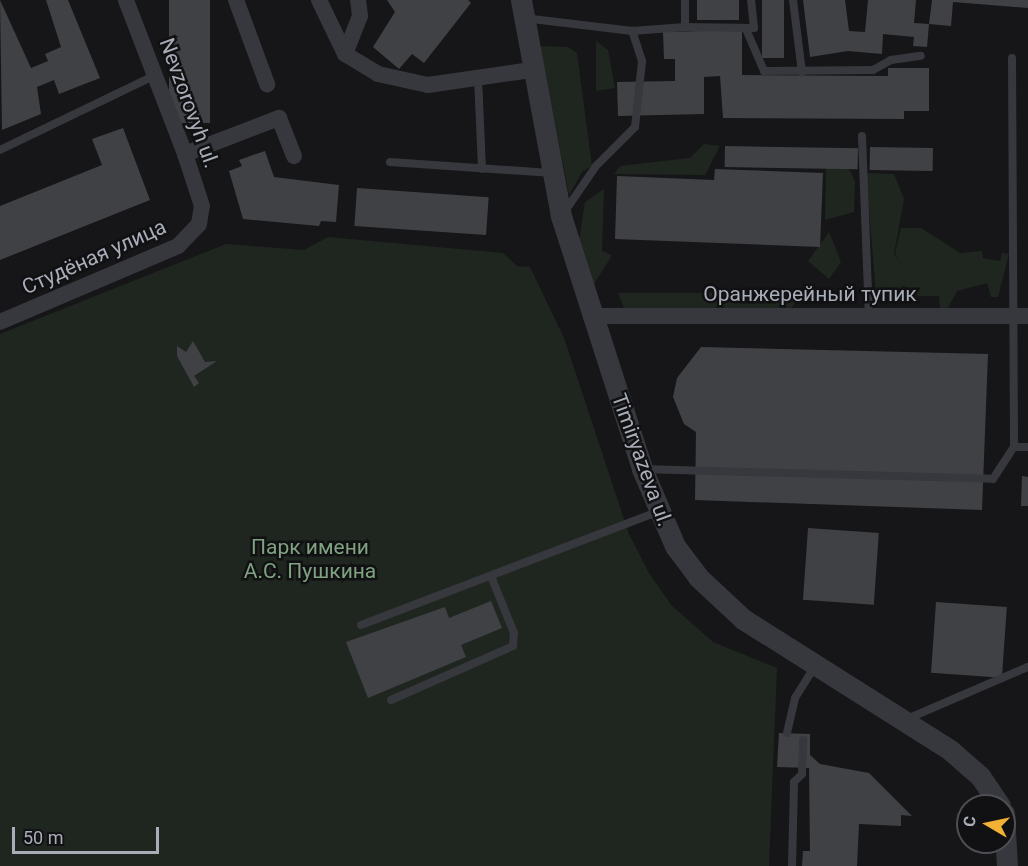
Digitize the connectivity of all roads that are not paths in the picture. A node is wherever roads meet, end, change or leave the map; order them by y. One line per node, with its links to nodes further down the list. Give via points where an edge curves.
1 (126, 0): 17 (street, Nevzorovyh ul.)
2 (236, 0): 19 (street)
3 (319, 0): 12 (street)
4 (358, 0): 12 (street, via 360,16)
5 (685, 0): 9 (lane)
6 (751, 0): 10 (lane, via 754,28)
7 (793, 0): 16 (lane)
8 (522, 9): 11 (lane); 15 (street, Timiryazeva ul.)
9 (685, 27): 10 (lane); 11 (lane)
10 (747, 29): 16 (lane, via 764,70)
11 (632, 31): 27 (lane, via 642,61 635,127 596,166)
12 (345, 54): 18 (street, via 378,74 428,85)
13 (921, 56): 16 (lane, via 891,60 873,70)
14 (1012, 58): 31 (lane)
15 (531, 70): 18 (street); 26 (street, Timiryazeva ul.)
16 (802, 72)
17 (156, 75): 21 (lane); 22 (street, Nevzorovyh ul.)
18 (478, 77): 25 (lane)
19 (267, 84)
20 (862, 136): 30 (lane)
21 (0, 150)
22 (185, 154): 23 (street, via 279,118); 28 (street, Nevzorovyh ul., via 202,206)
23 (294, 156)
24 (390, 162): 25 (lane)
25 (482, 169): 26 (lane)
26 (550, 172): 27 (street, Timiryazeva ul.)
27 (561, 216): 29 (street, Timiryazeva ul.)
28 (199, 224): 32 (street, Студёная улица, via 178,246)
29 (591, 316): 30 (street, Оранжерейный тупик); 35 (street, Timiryazeva ul.)
30 (869, 317): 31 (street, Оранжерейный тупик)
31 (1021, 317): 33 (lane)
32 (1, 319)
33 (1014, 447): 34 (lane); 35 (lane, via 993,480)
34 (1028, 447)
35 (642, 469): 36 (street, Timiryazeva ul.)
36 (657, 512): 37 (lane); 39 (street, Timiryazeva ul., via 675,546 718,598)
37 (491, 576): 38 (lane); 41 (lane, via 514,633 513,646)
38 (361, 625)
39 (816, 663): 42 (street, Timiryazeva ul.); 43 (lane, via 795,698)
40 (1028, 667): 42 (lane)
41 (391, 700)
42 (904, 721): 45 (street, Timiryazeva ul., via 950,750 980,777)
43 (787, 733)
44 (803, 740): 46 (lane, via 802,774 794,782)
45 (992, 794)
46 (792, 866)

